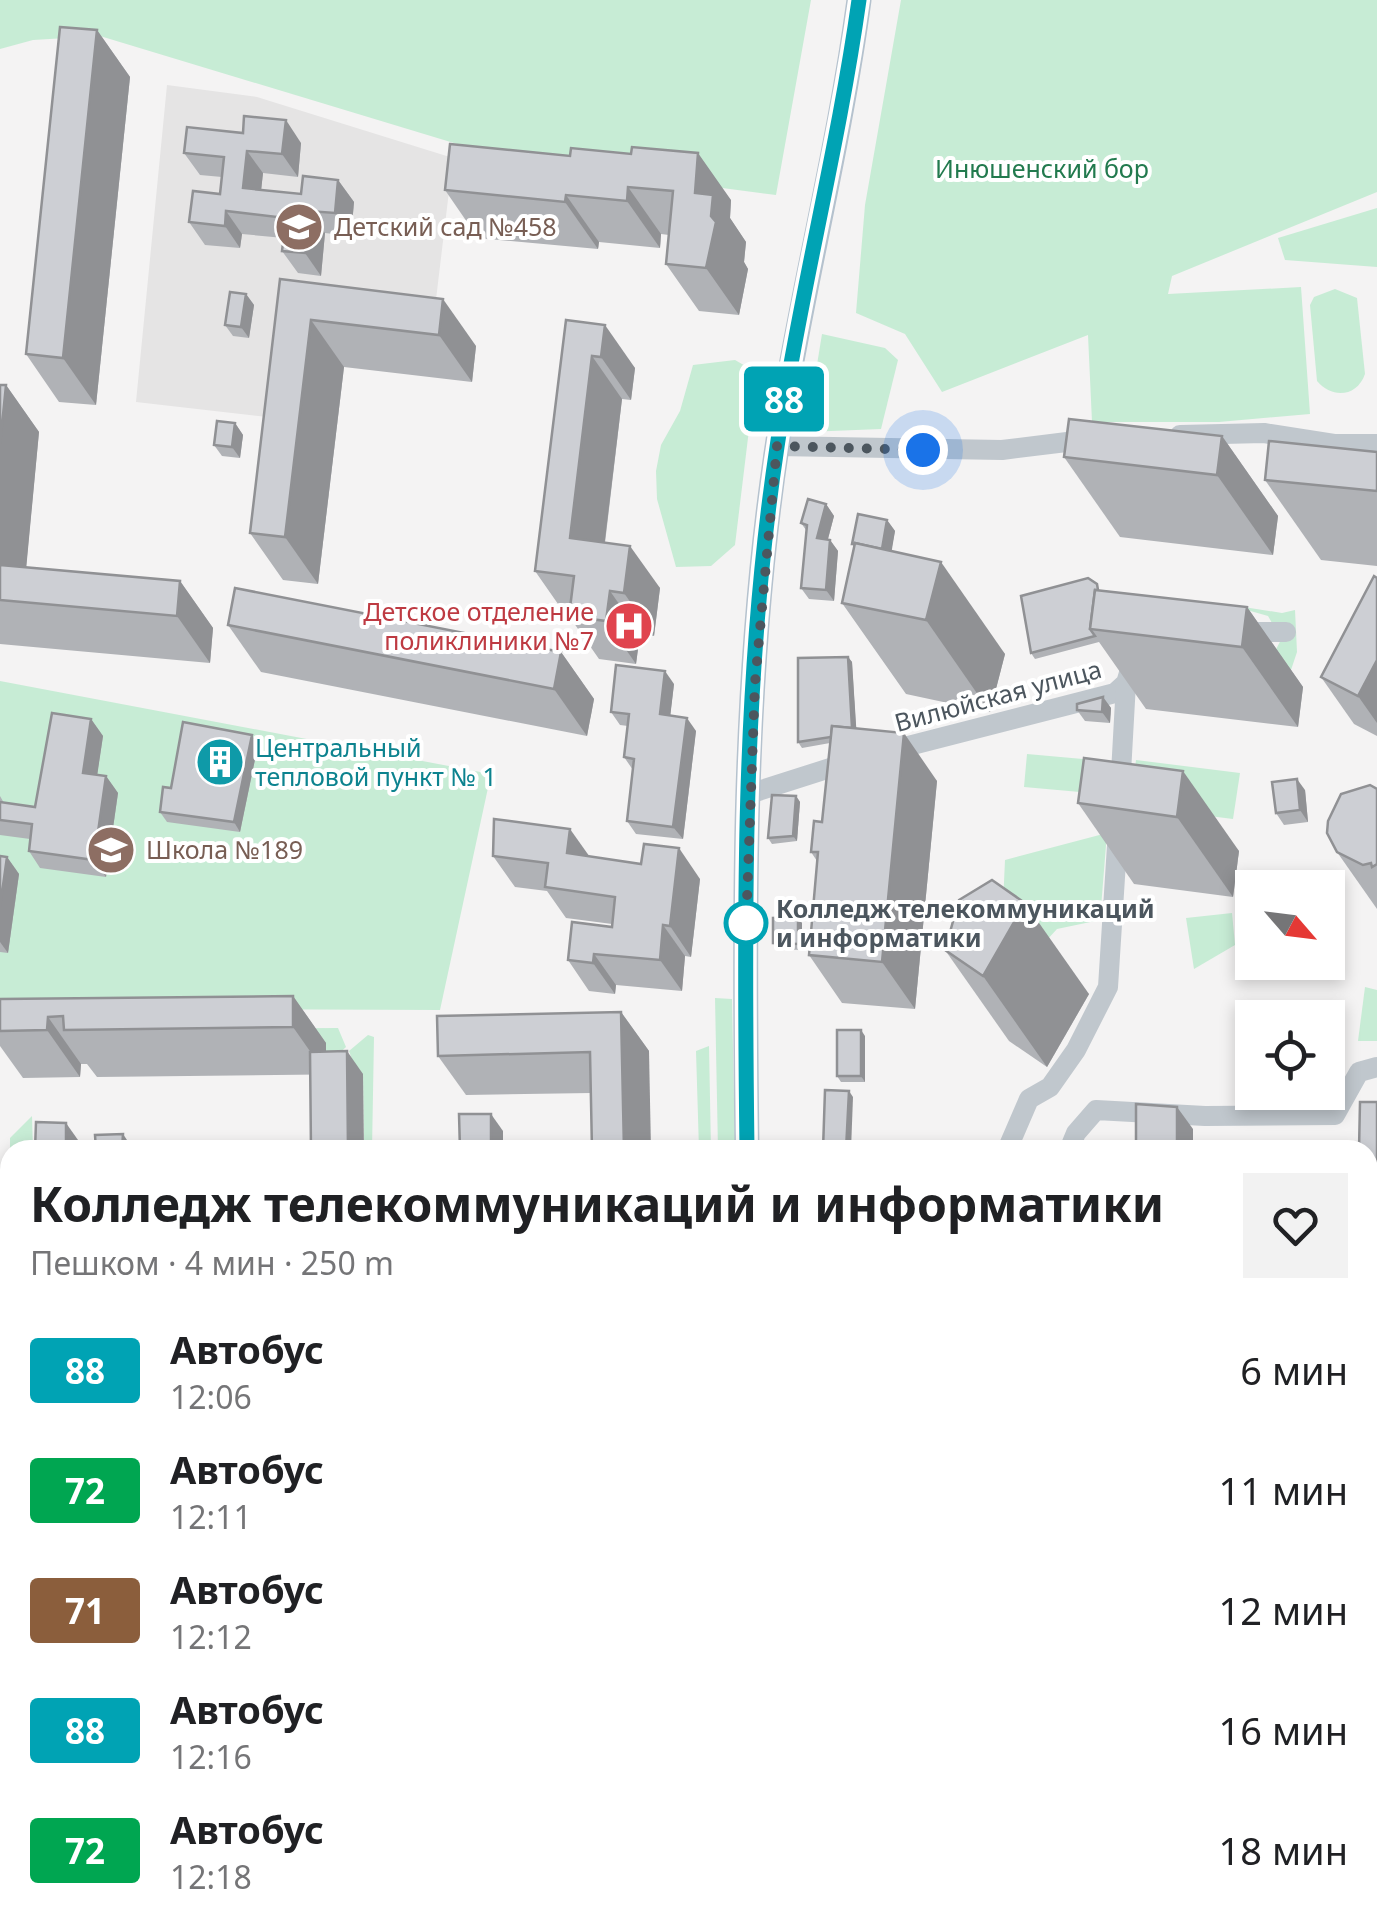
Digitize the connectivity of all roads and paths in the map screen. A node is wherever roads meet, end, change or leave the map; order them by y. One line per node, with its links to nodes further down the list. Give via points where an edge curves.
1 (859, 0): 5 (main road)
2 (1164, 436): 4 (street, via 1264,433)
3 (1113, 437): 5 (street, via 1002,450)
4 (1377, 444)
5 (777, 446): 10 (main road)
6 (1142, 630): 9 (street, Вилюйская улица)
7 (1219, 631): 8 (street)
8 (1286, 632)
9 (1126, 683): 10 (street, Вилюйская улица, via 1115,693); 13 (street, via 1108,988 1050,1087 1029,1098)
10 (749, 794): 12 (main road)
11 (1377, 1067): 14 (street, via 1360,1072 1335,1115 1096,1110)
12 (747, 1140)
13 (1011, 1140)
14 (1073, 1140)

